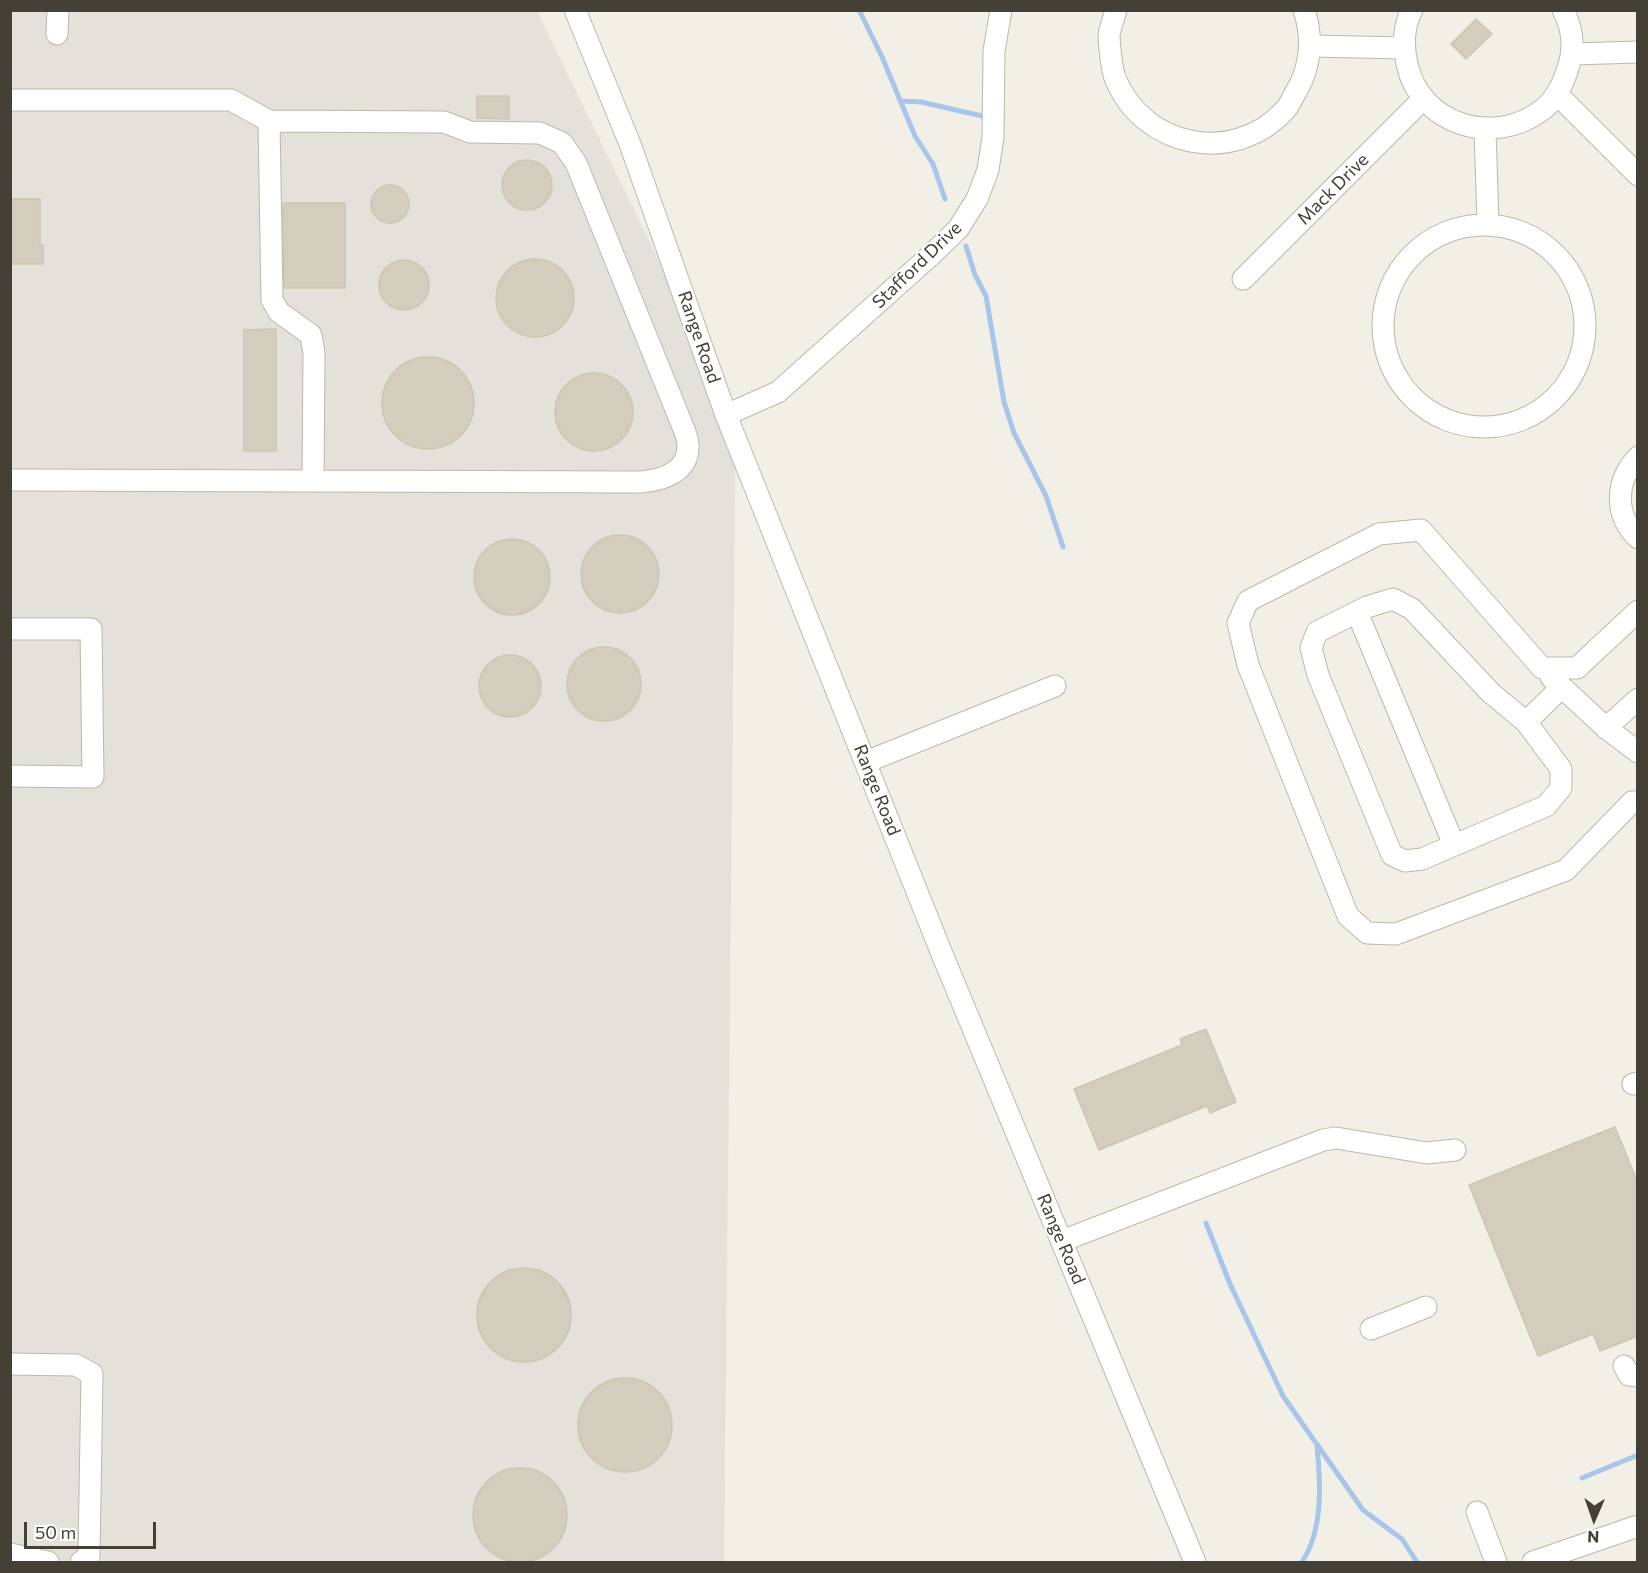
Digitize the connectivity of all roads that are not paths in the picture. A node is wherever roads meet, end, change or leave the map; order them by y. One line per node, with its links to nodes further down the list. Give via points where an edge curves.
1 (58, 10): 8 (street)
2 (575, 10): 21 (street, Range Road, via 630,144)
3 (1002, 10): 21 (street, Stafford Drive, via 994,51 993,137 988,170 977,199 958,228 778,392)
4 (1116, 10): 9 (street, via 1109,35 1114,77 1132,108 1156,129 1182,140 1223,143 1256,133 1286,110 1304,78)
5 (1304, 10): 9 (street)
6 (1412, 10): 10 (street)
7 (1563, 10): 12 (street, via 1571,25)
8 (57, 34)
9 (1310, 46): 10 (street)
10 (1404, 48): 14 (street, via 1410,77)
11 (1638, 52): 12 (street)
12 (1573, 54): 13 (street)
13 (1557, 94): 17 (street, via 1543,110 1514,126); 18 (street)
14 (1423, 99): 17 (street, via 1445,118); 20 (street, Mack Drive)
15 (10, 100): 16 (street, via 231,100)
16 (269, 121): 24 (street, via 272,300 279,312 311,334); 24 (street, via 444,122 470,132 540,133 562,143 576,162 688,445 685,461 674,473 651,481)
17 (1485, 129): 19 (street)
18 (1638, 175)
19 (1488, 224): 19 (street, via 1462,226 1426,242 1394,277 1382,324 1389,364 1416,403 1441,419 1469,427 1498,427 1533,416 1562,392 1580,361 1587,322 1576,280 1545,243 1512,228)
20 (1243, 279)
21 (726, 415): 36 (street, Range Road)
22 (1638, 457): 25 (street, via 1624,475 1620,497 1624,518)
23 (10, 480): 24 (street)
24 (314, 481)
25 (1638, 538)
26 (1638, 610): 29 (street, via 1577,668)
27 (1357, 612): 33 (street, via 1393,599 1412,609 1491,693); 39 (street); 39 (street, via 1317,632 1311,648 1318,675 1392,855 1405,861 1422,859)
28 (10, 629): 37 (street, via 91,629 93,777)
29 (1542, 668): 31 (street); 38 (street, via 1420,530 1379,534 1248,601 1238,623 1248,665 1348,916 1367,933 1396,934 1566,870 1632,802)
30 (1055, 686): 36 (street)
31 (1562, 687): 33 (street); 34 (street)
32 (1638, 699): 34 (street)
33 (1526, 722): 39 (street, via 1561,769 1562,788 1546,806)
34 (1606, 728): 35 (street)
35 (1638, 752)
36 (866, 762): 41 (street, Range Road)
37 (10, 776)
38 (1638, 802)
39 (1454, 845)
40 (1455, 1150): 41 (street, via 1427,1153 1336,1138 1323,1140)
41 (1062, 1241): 50 (street, Range Road)
42 (1426, 1306): 43 (street)
43 (1371, 1329)
44 (10, 1364): 49 (street, via 76,1365 92,1374 89,1556)
45 (1477, 1512): 51 (street)
46 (1638, 1526): 52 (street)
47 (10, 1554): 48 (street)
48 (48, 1563)
49 (81, 1563)
50 (1195, 1563)
51 (1496, 1563)
52 (1533, 1563)

